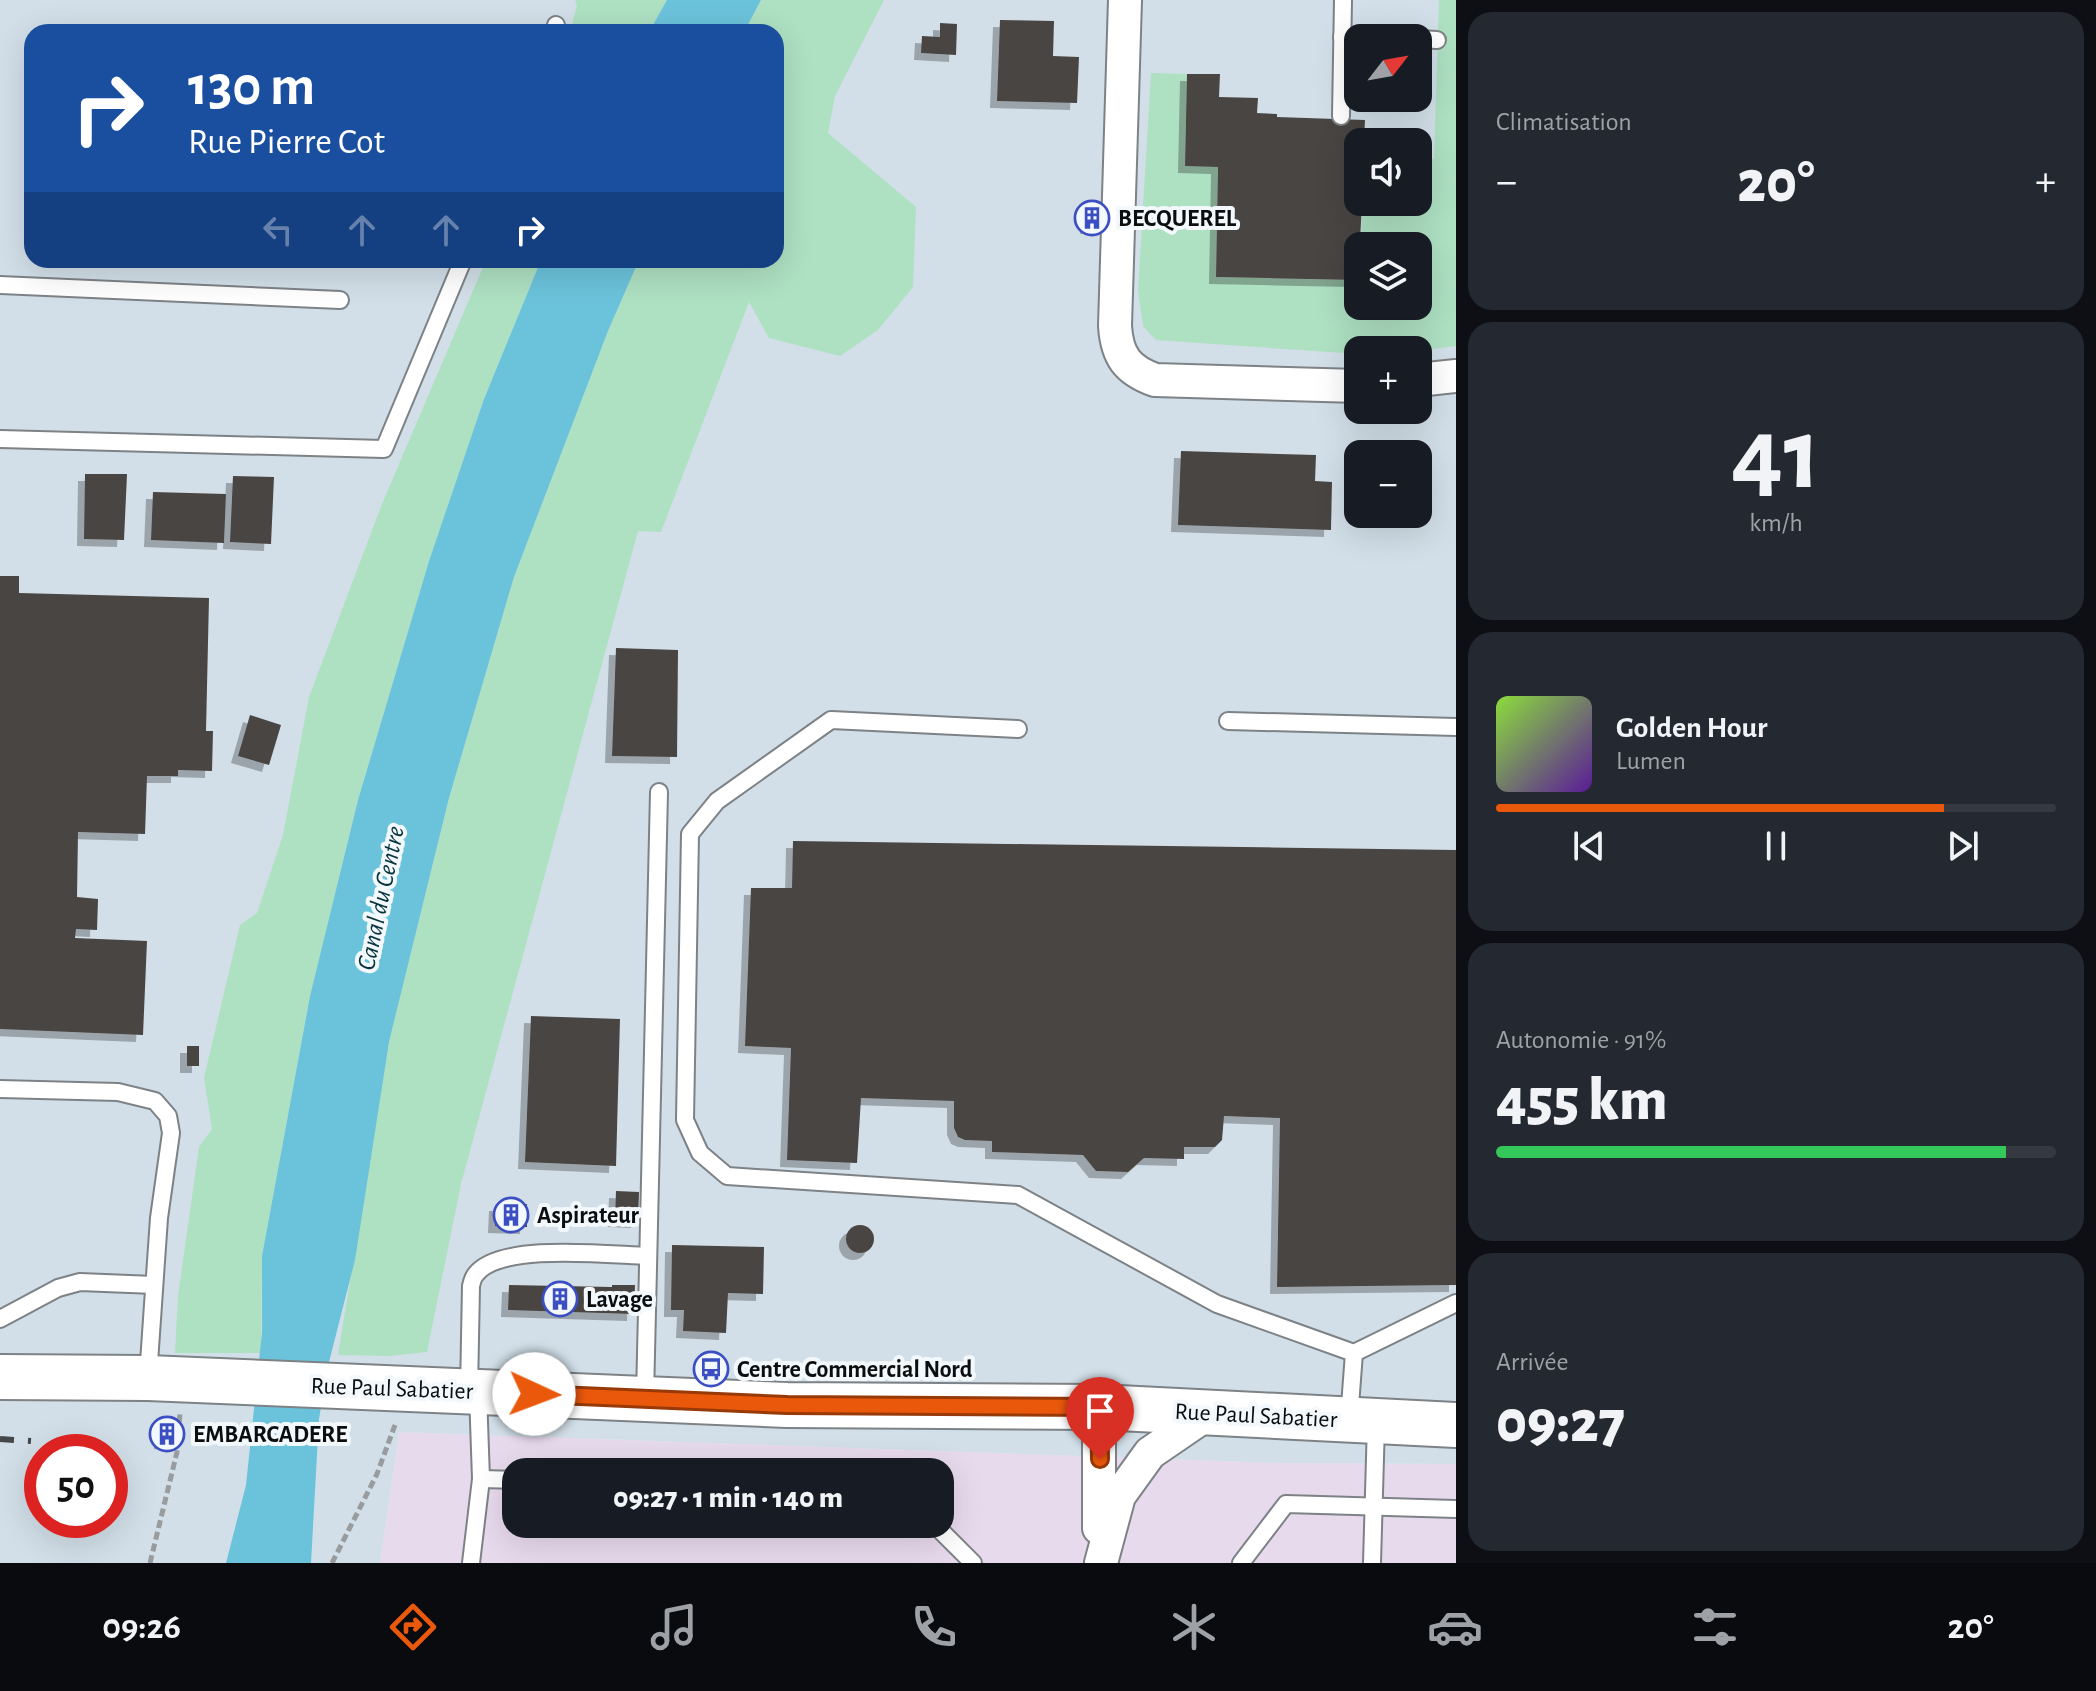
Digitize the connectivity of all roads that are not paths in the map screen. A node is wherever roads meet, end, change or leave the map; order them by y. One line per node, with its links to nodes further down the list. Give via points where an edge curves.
1 (1125, 0): 12 (street, via 1115,326 1127,364 1155,380)
2 (1343, 0): 3 (lane)
3 (1342, 37): 6 (lane)
4 (1432, 40): 5 (lane)
5 (1437, 40)
6 (1341, 116)
7 (460, 268): 13 (lane, via 384,449)
8 (0, 285): 9 (lane)
9 (340, 300)
10 (1456, 376): 11 (street)
11 (1432, 379)
12 (1344, 386)
13 (0, 439)
14 (1228, 721): 15 (lane)
15 (1456, 727)
16 (1018, 729): 23 (lane, via 831,720 717,801 690,834 685,1120 700,1153 727,1176 1018,1195 1217,1304)
17 (659, 792): 19 (lane)
18 (0, 1089): 20 (lane, via 118,1092 155,1101 168,1116 171,1133)
19 (648, 1256): 26 (lane, via 534,1253 494,1262 476,1273 471,1286); 27 (lane)
20 (154, 1285): 22 (lane, via 80,1282); 25 (lane)
21 (1456, 1303): 23 (lane)
22 (0, 1319)
23 (1354, 1353): 30 (lane)
24 (0, 1377): 25 (main road, Rue Paul Sabatier)
25 (175, 1379): 26 (main road, Rue Paul Sabatier)
26 (473, 1392): 27 (main road, Rue Paul Sabatier); 32 (lane)
27 (645, 1399): 28 (main road, Rue Paul Sabatier)
28 (1099, 1407): 29 (main road, Rue Paul Sabatier); 39 (street)
29 (1210, 1412): 30 (main road, Rue Paul Sabatier); 39 (street, via 1150,1453 1119,1496)
30 (1362, 1420): 31 (main road, Rue Paul Sabatier); 34 (lane)
31 (1456, 1425)
32 (481, 1479): 33 (lane); 37 (lane)
33 (502, 1480)
34 (1373, 1506): 35 (lane); 40 (lane, via 1286,1504); 41 (lane)
35 (1456, 1509)
36 (948, 1538): 38 (lane)
37 (471, 1563)
38 (973, 1563)
39 (1099, 1563)
40 (1241, 1563)
41 (1372, 1563)

